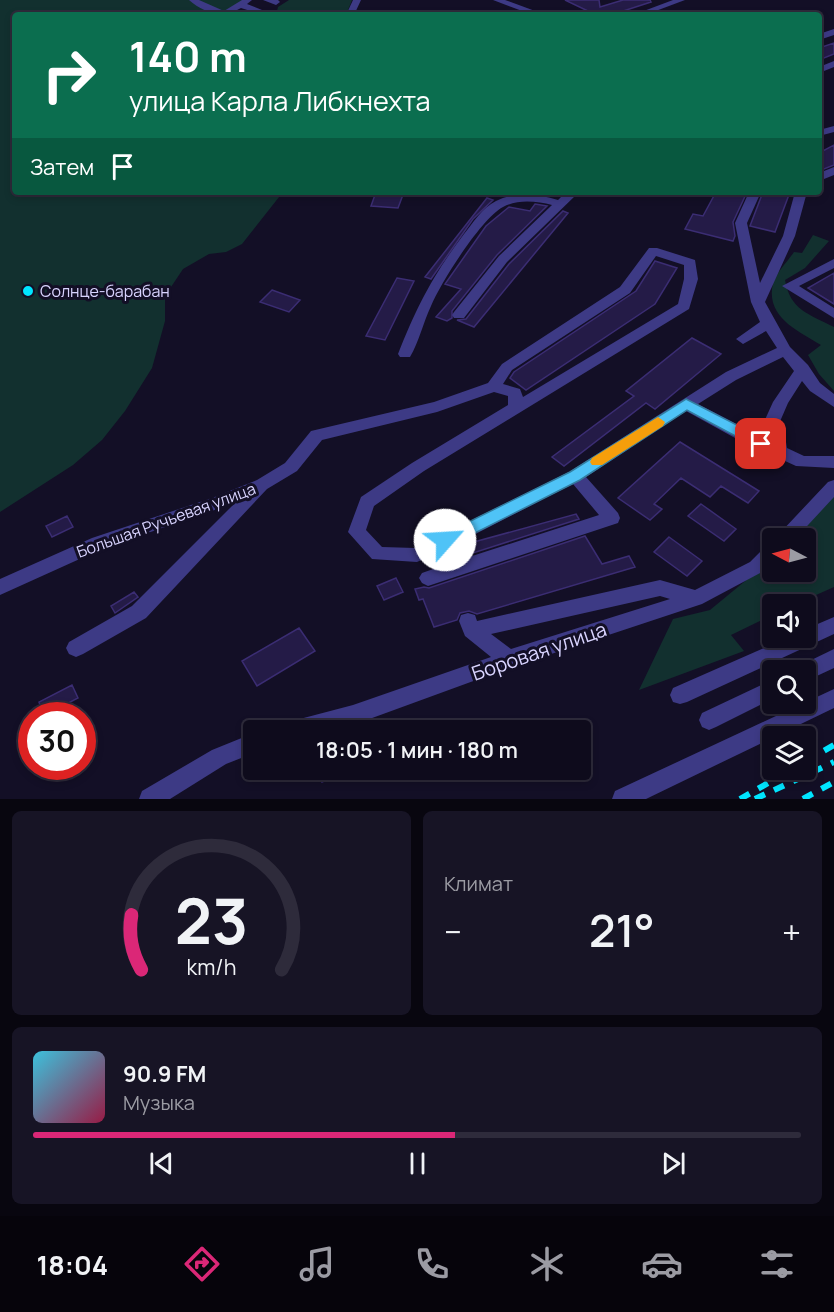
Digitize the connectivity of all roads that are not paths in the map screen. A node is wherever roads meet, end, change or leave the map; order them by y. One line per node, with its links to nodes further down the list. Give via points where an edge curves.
1 (193, 0): 5 (street)
2 (497, 0): 8 (street)
3 (681, 0): 9 (street)
4 (244, 2): 6 (street); 7 (street)
5 (216, 12)
6 (229, 12)
7 (263, 12)
8 (533, 12)
9 (646, 12)
10 (825, 131): 11 (street)
11 (834, 137)
12 (570, 195): 15 (street)
13 (754, 195): 17 (street, via 741,223)
14 (800, 195): 17 (street, via 789,236)
15 (560, 204): 19 (street, via 503,259); 23 (street, via 532,198 494,206 430,294)
16 (834, 263): 18 (street, via 789,286)
17 (758, 302): 20 (street)
18 (834, 314)
19 (459, 315)
20 (768, 323): 21 (street); 22 (street)
21 (742, 339)
22 (785, 350): 24 (street); 27 (street, via 731,376)
23 (405, 354)
24 (802, 369): 26 (street, via 815,387); 29 (street, via 766,435)
25 (492, 387): 28 (street, via 514,393); 28 (street, via 507,367 625,290 653,251 690,263 692,279 684,306); 32 (street, Большая Ручьевая улица, via 437,407 317,435 291,467)
26 (834, 402)
27 (686, 404): 29 (street); 31 (street)
28 (516, 408): 35 (street, via 367,502 357,532 378,554 417,555)
29 (802, 462): 30 (street)
30 (834, 462)
31 (575, 476): 35 (street); 37 (street, via 612,518)
32 (262, 484): 39 (street, Большая Ручьевая улица, via 98,543); 42 (street, via 139,612)
33 (834, 486): 34 (street)
34 (795, 528)
35 (445, 540): 37 (street)
36 (762, 561): 40 (street, Боровая улица)
37 (466, 567): 38 (street)
38 (428, 578)
39 (0, 587)
40 (696, 598): 44 (street, Боровая улица); 44 (street, via 660,588 470,625)
41 (834, 625): 47 (street)
42 (76, 648)
43 (834, 658): 45 (street)
44 (509, 659): 49 (street, Боровая улица, via 422,692)
45 (816, 667)
46 (762, 694): 50 (street)
47 (680, 695)
48 (834, 698): 53 (street)
49 (329, 720)
50 (709, 720)
51 (243, 747): 52 (street, via 219,757)
52 (150, 799)
53 (623, 799)

